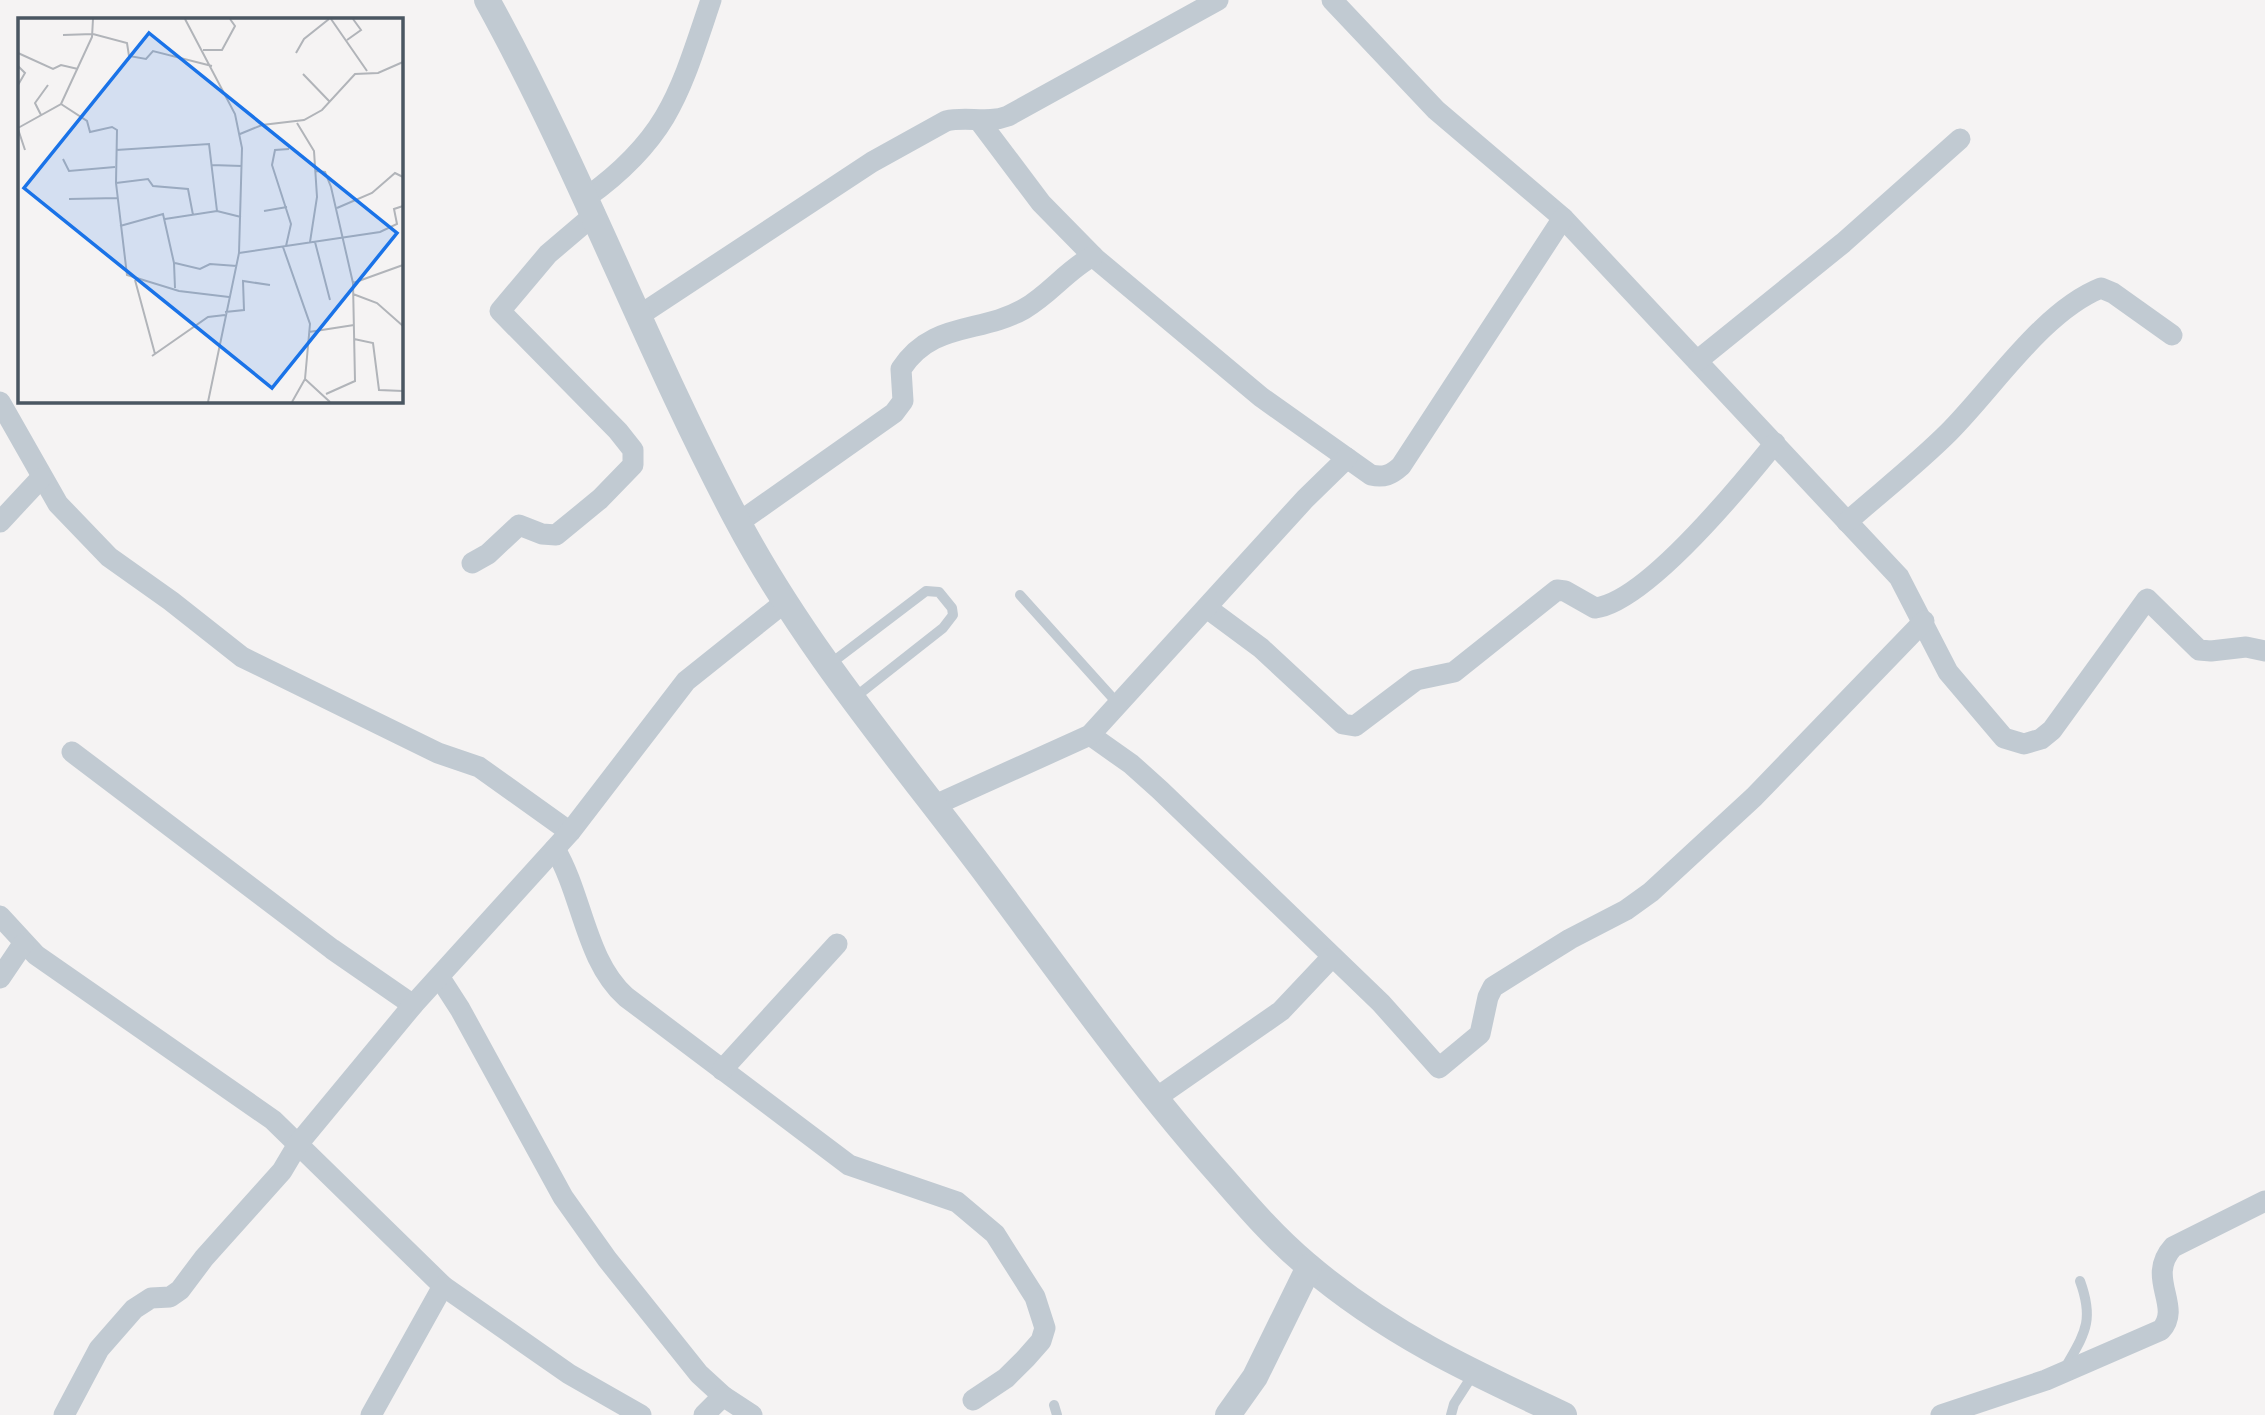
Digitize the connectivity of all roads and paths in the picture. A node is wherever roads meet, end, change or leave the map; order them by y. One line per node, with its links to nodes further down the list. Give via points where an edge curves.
1 (487, 0): 7 (street)
2 (711, 0): 7 (street, via 672,108 647,145)
3 (1218, 0): 5 (street, via 1009,116)
4 (1332, 0): 8 (street, via 1436,110)
5 (980, 122): 9 (street, via 1041,203); 10 (street, via 946,121 872,162)
6 (1960, 139): 12 (street, via 1843,243)
7 (591, 205): 10 (street); 20 (street, via 500,311 618,431 633,450 633,465 556,535 519,525)
8 (1563, 218): 12 (street); 15 (street, via 1401,466 1392,475 1381,477)
9 (1093, 256): 15 (street, via 1261,397); 19 (street, via 1026,308 929,340 901,369 903,401 894,413)
10 (640, 315): 19 (street)
11 (2172, 335): 18 (street, via 2113,293 2101,288 2088,293 2020,351 1947,434)
12 (1697, 362): 14 (street)
13 (0, 402): 16 (street)
14 (1775, 443): 18 (street); 23 (street, via 1696,535 1615,603 1595,608 1557,590 1454,672 1416,680 1355,726 1343,724 1261,648)
15 (1347, 458): 23 (street)
16 (41, 478): 17 (street); 32 (street, via 58,504 109,557 231,649 414,742 480,767)
17 (0, 522)
18 (1847, 522): 24 (street, via 1899,577)
19 (738, 523): 22 (street)
20 (472, 563)
21 (1020, 595): 28 (lane)
22 (785, 602): 26 (street); 32 (street, via 685,681)
23 (1207, 608): 28 (street)
24 (1924, 621): 25 (street, via 1958,686 2004,738 2015,743 2041,739 2052,730 2147,599 2199,650 2246,647); 37 (street, via 1754,797 1644,897 1493,987 1480,1034 1439,1068 1381,1003)
25 (2265, 651)
26 (830, 664): 27 (street); 27 (lane, via 926,591 939,592 952,608 953,615 943,628)
27 (854, 698): 31 (street)
28 (1119, 705): 29 (street)
29 (1090, 735): 31 (street); 37 (street, via 1160,790)
30 (72, 752): 40 (street)
31 (935, 805): 42 (street)
32 (570, 832): 33 (street)
33 (555, 849): 39 (street); 41 (street, via 568,870 611,984)
34 (0, 916): 35 (street)
35 (23, 944): 38 (street); 43 (street, via 254,1105)
36 (836, 944): 41 (street)
37 (1331, 958): 42 (street, via 1281,1011)
38 (0, 978)
39 (440, 978): 40 (street); 50 (street, via 563,1197 686,1360)
40 (413, 1005): 43 (street)
41 (722, 1070): 51 (street, via 849,1165 957,1202 995,1234 1035,1297 1045,1328 1041,1341 1026,1358)
42 (1156, 1098): 45 (street, via 1236,1193)
43 (298, 1144): 47 (street); 52 (street, via 282,1171 180,1290 170,1297 151,1298 134,1309 99,1349)
44 (2265, 1201): 49 (street, via 2166,1255 2161,1280 2169,1313 2161,1330)
45 (1309, 1267): 48 (street, via 1400,1334); 57 (street, via 1255,1377)
46 (2080, 1281): 49 (lane, via 2088,1302 2087,1328)
47 (443, 1286): 53 (street); 54 (street, via 569,1374)
48 (1474, 1373): 58 (lane); 59 (street)
49 (2063, 1373): 60 (street)
50 (723, 1396): 55 (street); 56 (street)
51 (973, 1400)
52 (64, 1415)
53 (371, 1415)
54 (640, 1415)
55 (704, 1415)
56 (752, 1415)
57 (1228, 1415)
58 (1451, 1415)
59 (1564, 1415)
60 (1941, 1415)

